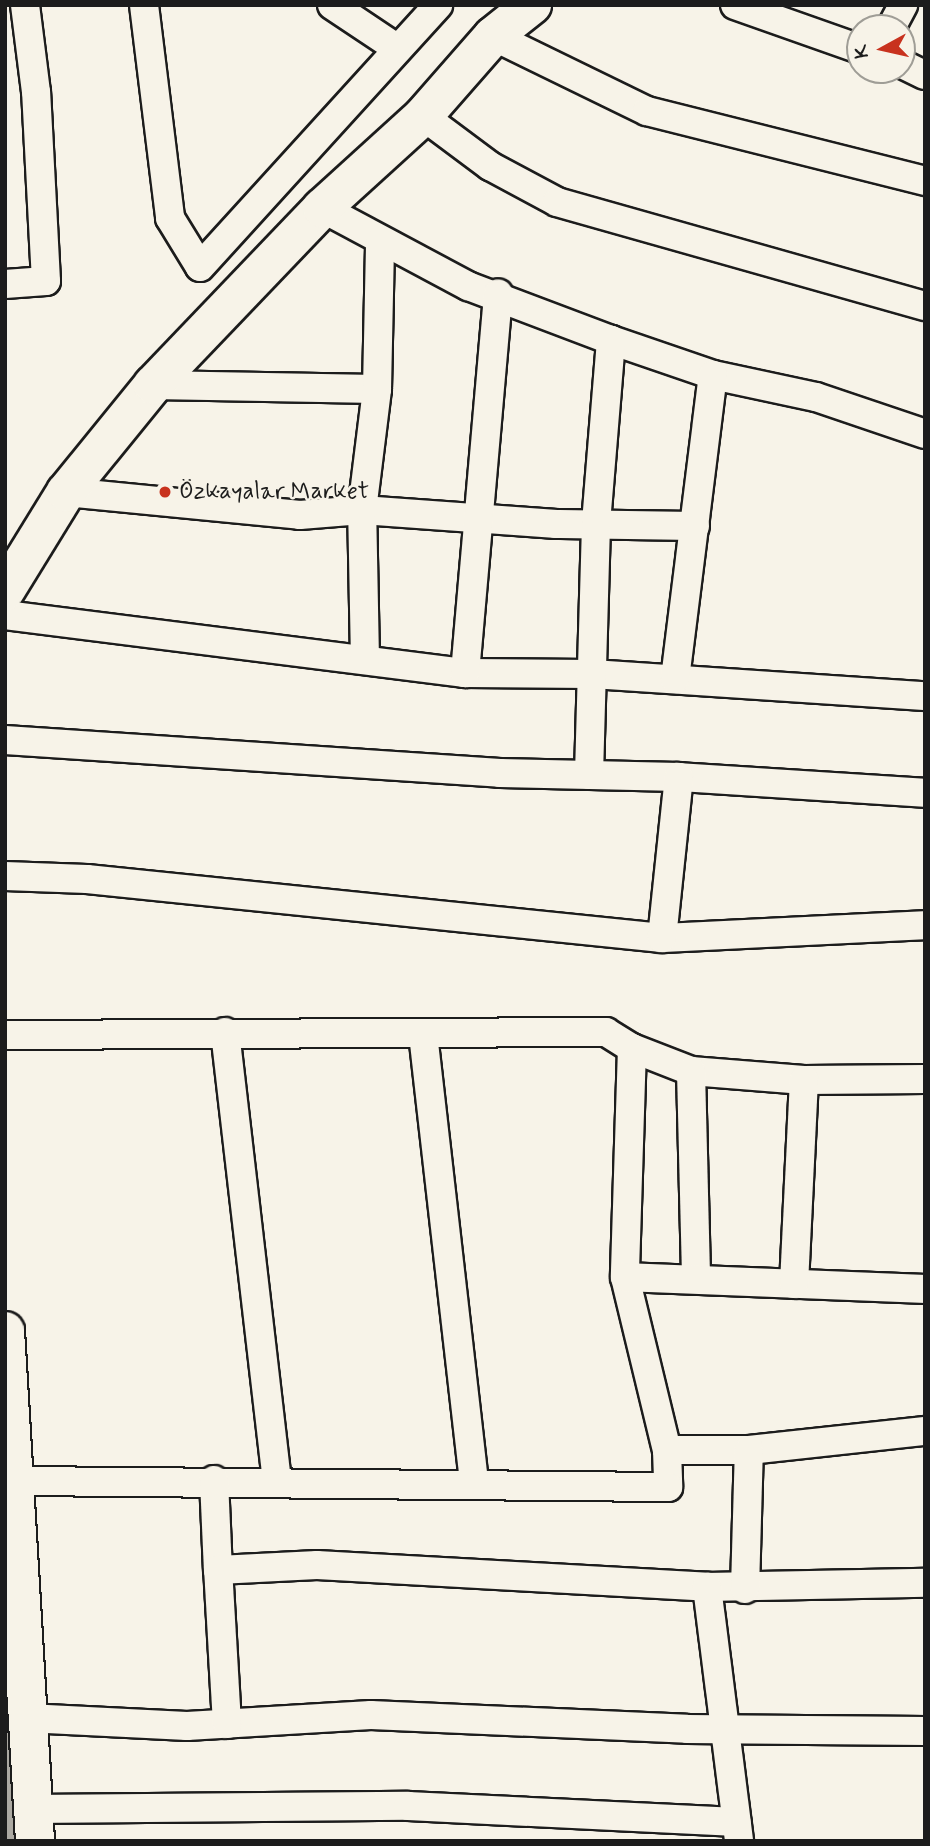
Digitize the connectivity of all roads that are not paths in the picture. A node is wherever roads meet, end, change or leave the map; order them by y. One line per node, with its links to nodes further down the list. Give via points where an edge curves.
1 (24, 5): 14 (street, via 36,92 46,281)
2 (144, 5): 9 (street, via 170,218 200,267)
3 (332, 5): 9 (street)
4 (438, 5): 9 (street)
5 (532, 5): 7 (main road)
6 (735, 5): 8 (street)
7 (493, 36): 10 (main road); 11 (street, via 647,111)
8 (846, 44)
9 (398, 48)
10 (423, 116): 12 (main road); 16 (street, via 490,166 557,202)
11 (925, 181)
12 (322, 208): 13 (street); 19 (main road)
13 (380, 242): 15 (street, via 468,286); 20 (street)
14 (5, 284)
15 (498, 293): 17 (street); 24 (street)
16 (925, 306)
17 (611, 340): 18 (street); 25 (street)
18 (713, 375): 21 (street, via 816,397); 26 (street)
19 (153, 385): 20 (street); 22 (main road)
20 (377, 388): 23 (street)
21 (925, 434)
22 (66, 492): 23 (street, via 300,514); 27 (main road)
23 (362, 510): 24 (street); 29 (street)
24 (476, 516): 25 (street); 30 (street)
25 (596, 523): 26 (street); 31 (street)
26 (695, 526): 32 (street)
27 (5, 591)
28 (5, 615): 29 (street)
29 (365, 660): 30 (street)
30 (465, 673): 31 (street)
31 (592, 674): 32 (street); 35 (street)
32 (675, 679): 33 (street)
33 (925, 696)
34 (5, 740): 35 (street)
35 (589, 775): 36 (street)
36 (679, 777): 37 (street); 40 (street)
37 (925, 793)
38 (5, 876): 40 (street, via 87,879)
39 (925, 925): 40 (street)
40 (662, 938)
41 (225, 1032): 42 (street); 43 (street); 57 (street)
42 (423, 1034): 44 (street, via 606,1032); 59 (street)
43 (5, 1035)
44 (632, 1048): 45 (street); 49 (street)
45 (691, 1071): 47 (street); 48 (street)
46 (925, 1079): 47 (street)
47 (804, 1080): 50 (street)
48 (696, 1276): 49 (street); 50 (street)
49 (625, 1277): 54 (street)
50 (794, 1283): 51 (street)
51 (925, 1289)
52 (5, 1331): 58 (main road)
53 (925, 1431): 55 (street)
54 (667, 1450): 55 (street); 59 (street, via 668,1486)
55 (749, 1450): 63 (street)
56 (214, 1480): 57 (street); 58 (street); 60 (street)
57 (277, 1480): 59 (street)
58 (16, 1481): 64 (main road)
59 (474, 1482)
60 (218, 1570): 62 (street, via 317,1565); 65 (street)
61 (925, 1583): 63 (street)
62 (707, 1587): 63 (street); 66 (street)
63 (744, 1589)
64 (27, 1718): 65 (street); 68 (main road)
65 (227, 1724): 66 (street, via 371,1714)
66 (729, 1728): 67 (street); 69 (street)
67 (925, 1731)
68 (33, 1825): 69 (street, via 408,1806)
69 (738, 1831)

